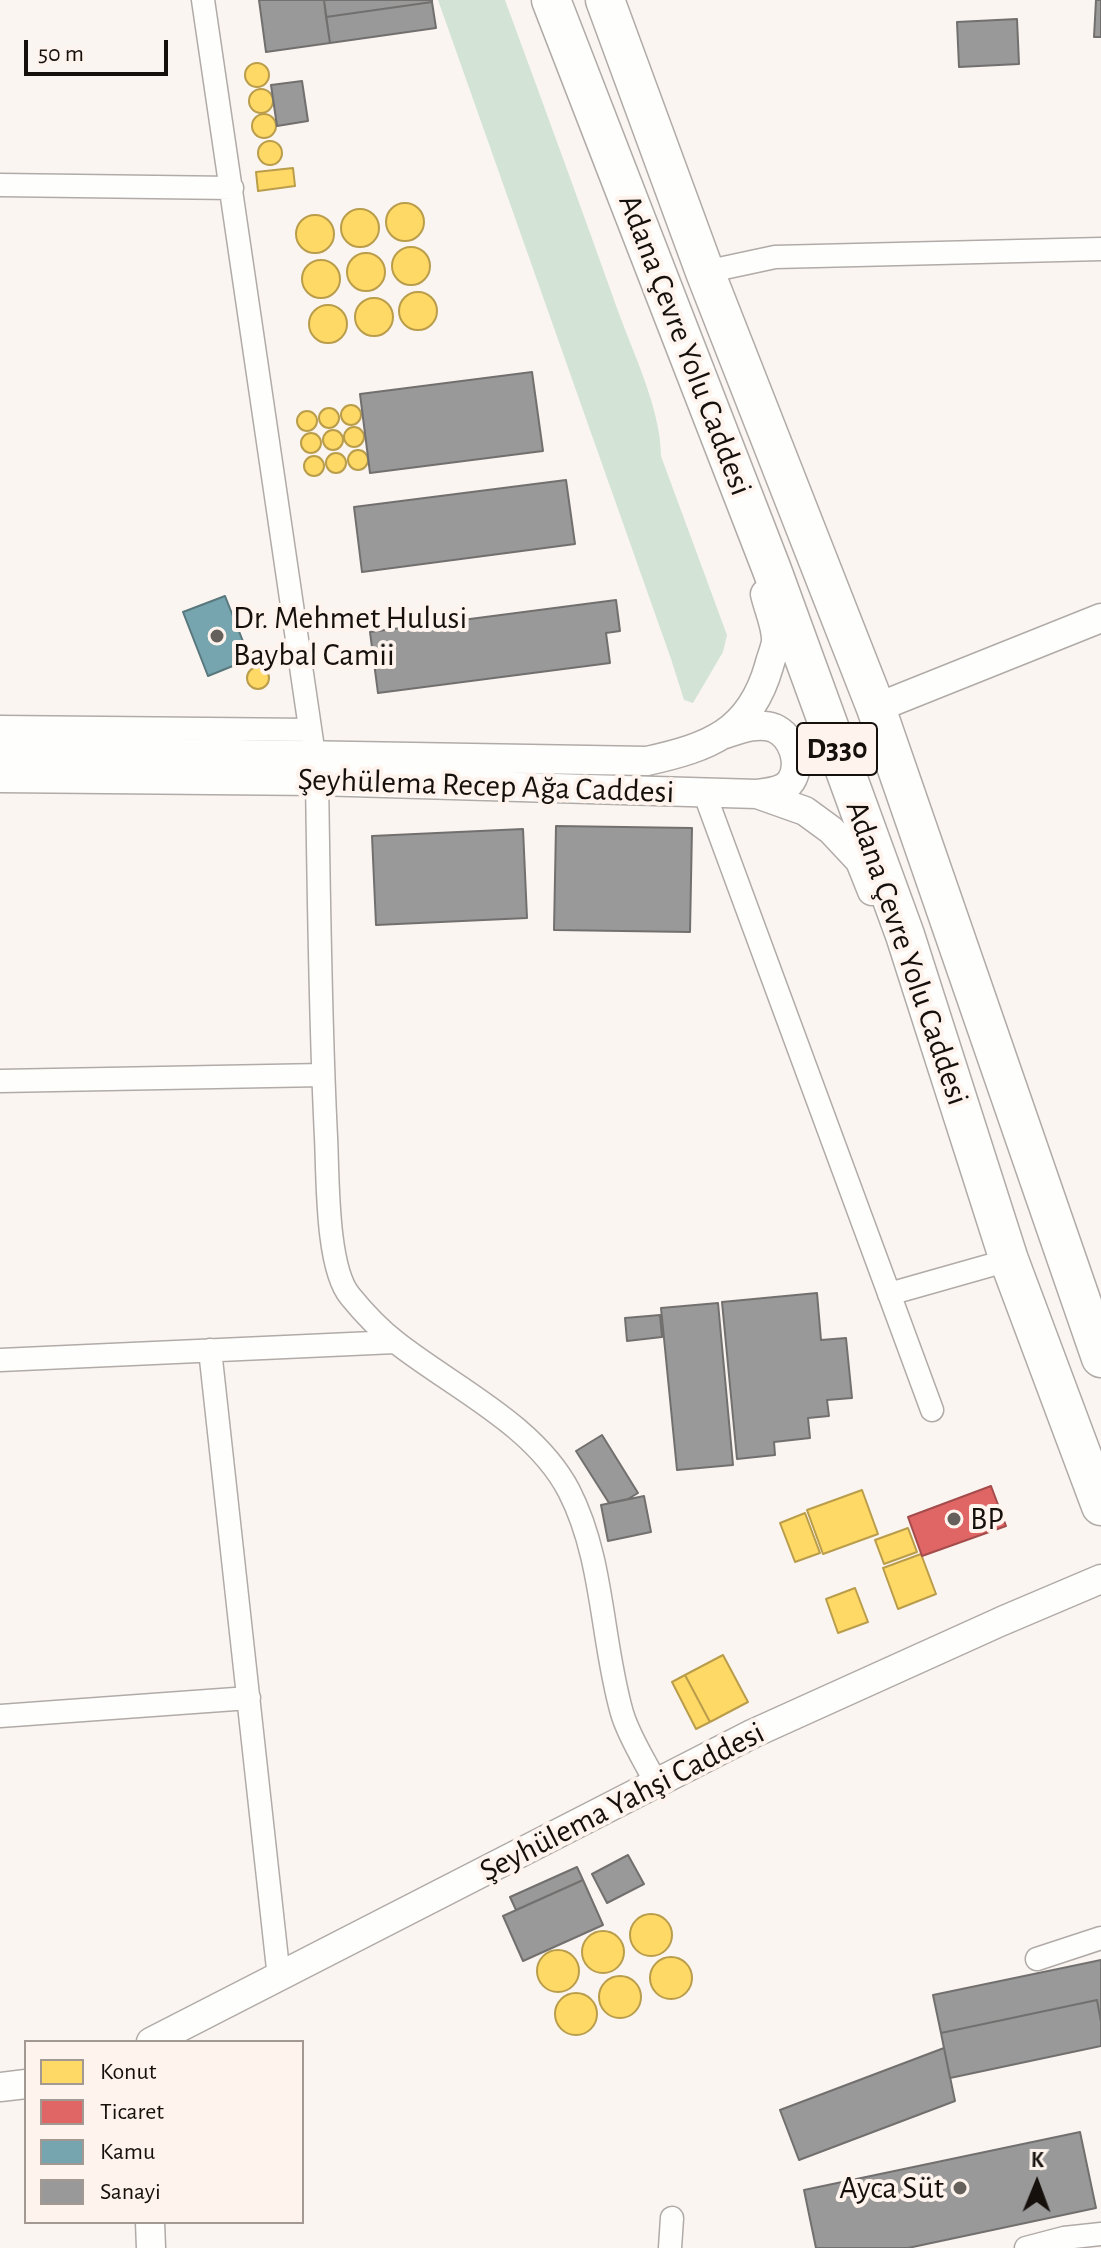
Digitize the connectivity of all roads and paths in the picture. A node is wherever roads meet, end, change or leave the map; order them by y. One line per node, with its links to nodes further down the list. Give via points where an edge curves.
1 (203, 0): 5 (street)
2 (551, 0): 8 (highway, Adana Çevre Yolu Caddesi / D330)
3 (605, 0): 7 (highway, Adana Çevre Yolu Caddesi / D330)
4 (0, 185): 5 (street)
5 (232, 188): 14 (street)
6 (1101, 249): 7 (street, via 775,257)
7 (705, 272): 10 (highway, Adana Çevre Yolu Caddesi / D330)
8 (772, 570): 12 (street, Şeyhülema Recep Ağa Caddesi, via 765,594 776,640 762,689); 18 (highway, Adana Çevre Yolu Caddesi / D330)
9 (1101, 618): 10 (street)
10 (876, 708): 25 (highway, Adana Çevre Yolu Caddesi / D330)
11 (0, 727): 14 (street)
12 (725, 734): 14 (street, Şeyhülema Recep Ağa Caddesi, via 691,751 647,761); 17 (street, via 750,726 775,728 792,744 797,763 791,782 779,791)
13 (0, 750): 14 (street, Şeyhülema Recep Ağa Caddesi)
14 (314, 755): 15 (street, Şeyhülema Recep Ağa Caddesi); 16 (street, Şeyhülema Recep Ağa Caddesi); 19 (street)
15 (0, 778)
16 (704, 792): 17 (street, Şeyhülema Recep Ağa Caddesi); 22 (street)
17 (757, 794): 18 (street, Şeyhülema Recep Ağa Caddesi, via 805,811 831,830 860,861 882,916)
18 (905, 935): 21 (highway, Adana Çevre Yolu Caddesi / D330)
19 (323, 1075): 20 (street); 23 (street, via 336,1263 347,1293)
20 (0, 1081)
21 (1009, 1260): 22 (street); 28 (highway, Adana Çevre Yolu Caddesi / D330)
22 (889, 1294): 27 (street)
23 (395, 1342): 24 (street); 32 (street, via 517,1429 569,1489 590,1537 622,1715)
24 (210, 1350): 26 (street); 30 (street)
25 (1101, 1358)
26 (0, 1360)
27 (932, 1410)
28 (1101, 1506)
29 (1101, 1579): 32 (street, Şeyhülema Yahşi Caddesi, via 752,1734)
30 (249, 1698): 31 (street); 35 (street)
31 (0, 1716)
32 (656, 1783): 35 (street, Şeyhülema Yahşi Caddesi)
33 (1101, 1938): 34 (street)
34 (1037, 1959)
35 (279, 1978): 36 (street, Şeyhülema Yahşi Caddesi)
36 (155, 2040)
37 (24, 2084): 38 (street)
38 (0, 2087)
39 (672, 2218): 43 (street)
40 (150, 2224): 42 (street)
41 (1101, 2234): 44 (street)
42 (151, 2248)
43 (670, 2248)
44 (1026, 2248)

